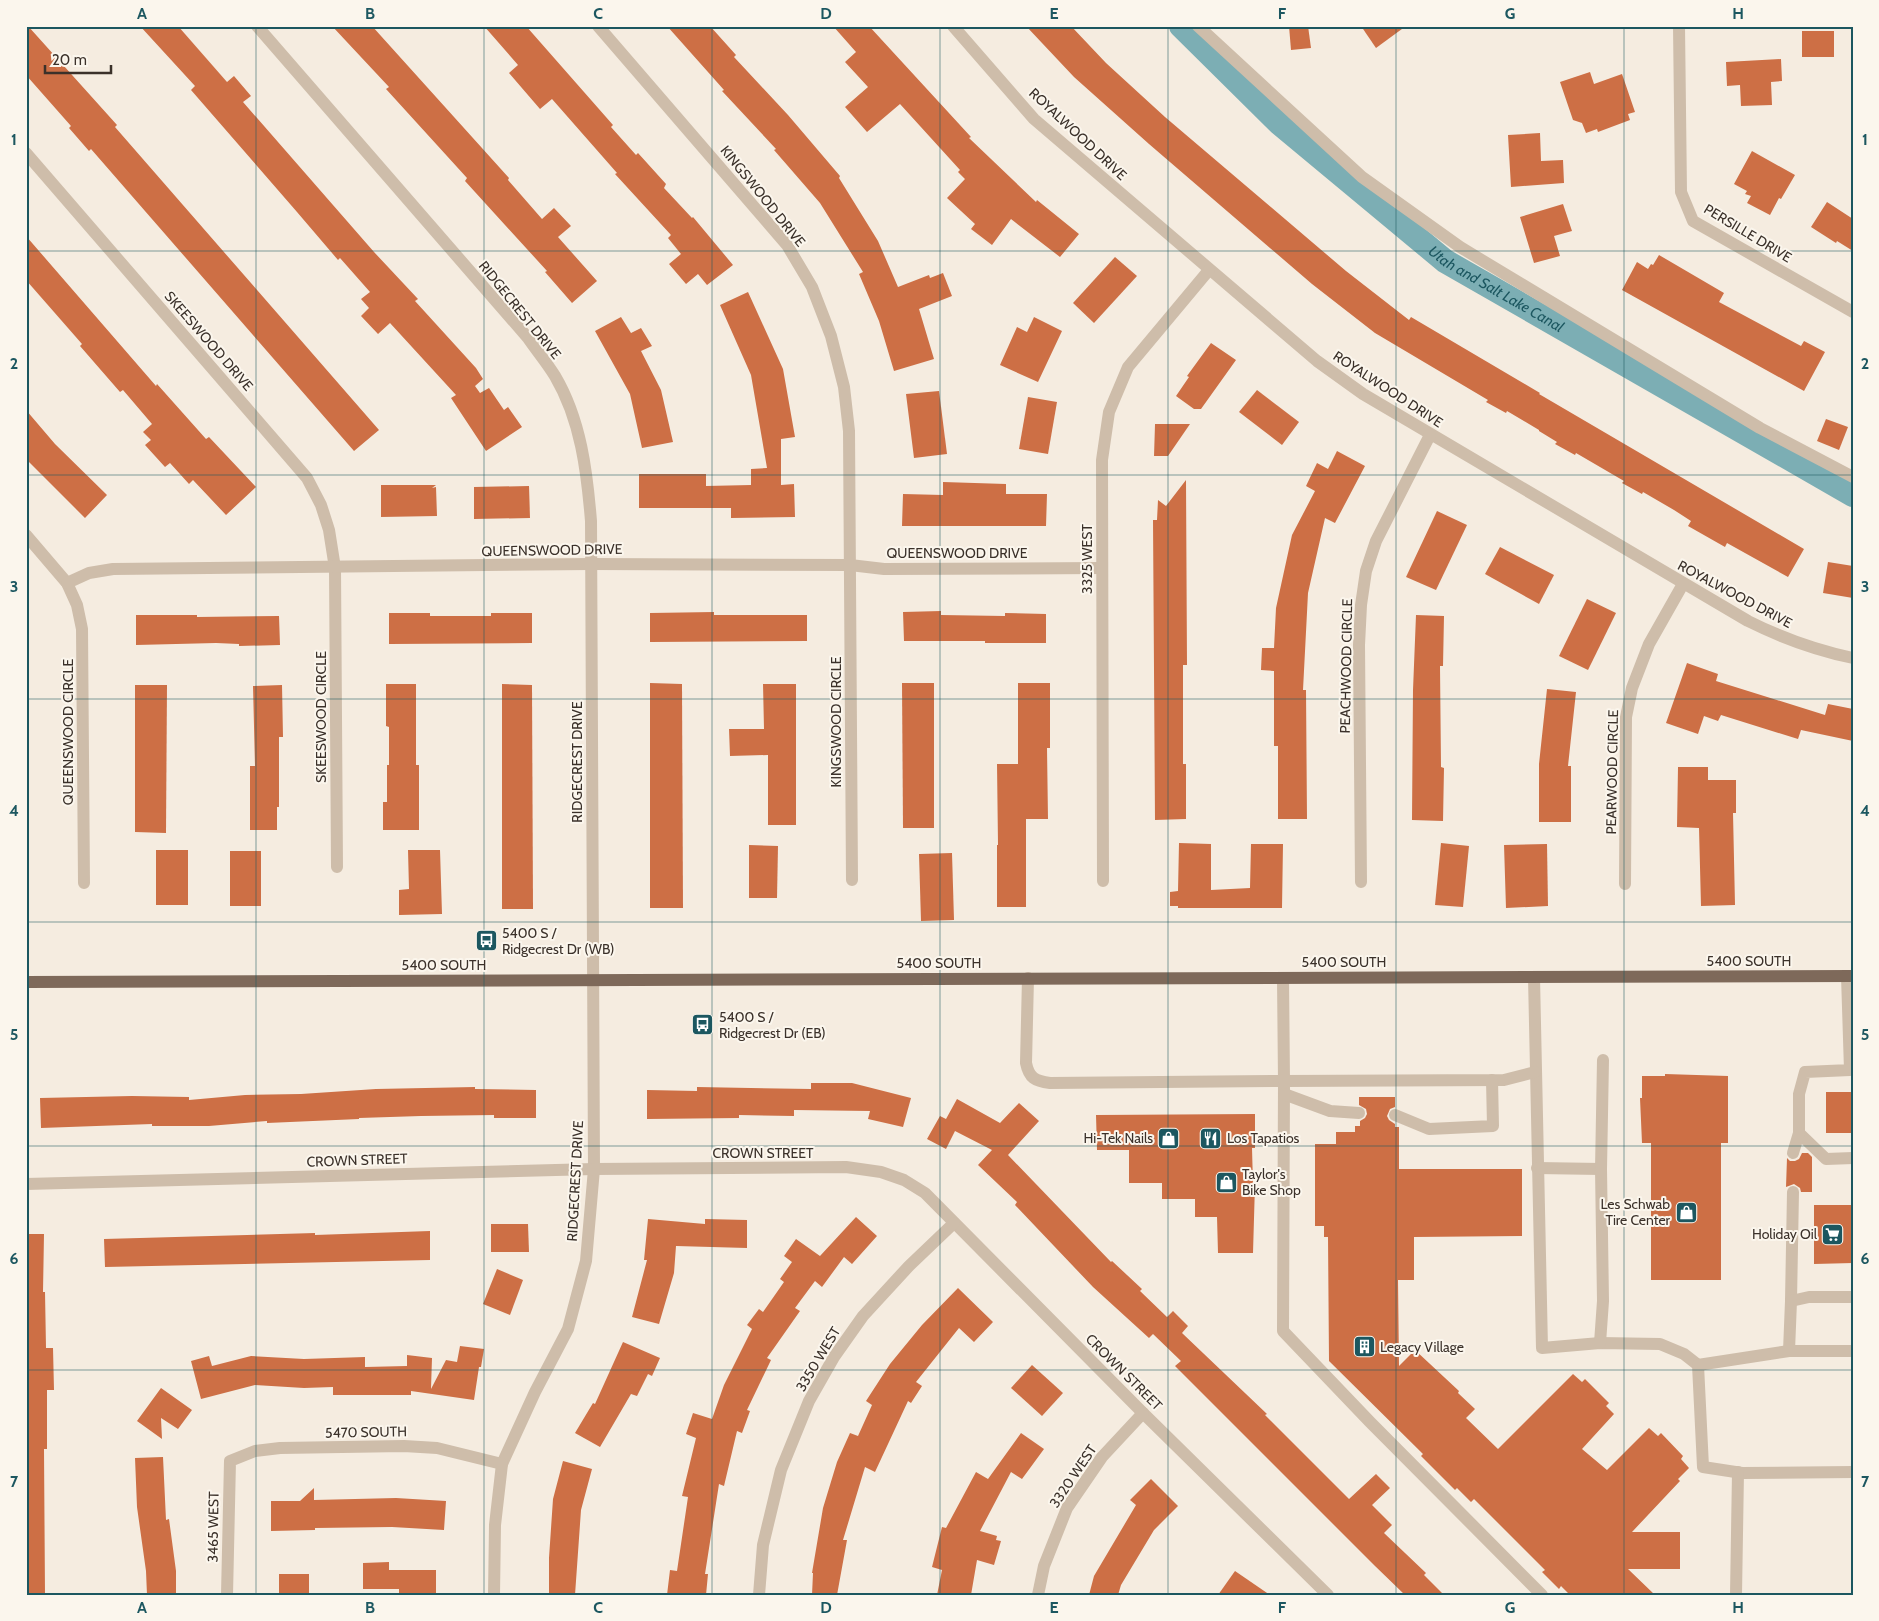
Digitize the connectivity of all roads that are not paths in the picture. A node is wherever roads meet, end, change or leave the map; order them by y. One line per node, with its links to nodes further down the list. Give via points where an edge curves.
1 (257, 26): 12 (street, RIDGECREST DRIVE, via 528,338 556,377 574,419 588,480)
2 (598, 26): 13 (street, KINGSWOOD DRIVE, via 787,245 812,287 831,336 844,387 849,431)
3 (953, 26): 7 (street, ROYALWOOD DRIVE, via 1034,118)
4 (1198, 26): 10 (street, via 1362,177 1460,247 1760,428)
5 (1679, 26): 8 (street, PERSILLE DRIVE, via 1680,192 1693,221)
6 (26, 153): 14 (street, SKEESWOOD DRIVE, via 307,478 322,505)
7 (1209, 270): 9 (street, ROYALWOOD DRIVE, via 1317,361); 15 (street, 3325 WEST, via 1128,368 1109,412 1102,460)
8 (1853, 312)
9 (1430, 435): 17 (street, ROYALWOOD DRIVE); 22 (street, PEACHWOOD CIRCLE, via 1376,541 1366,571 1359,645)
10 (1853, 477)
11 (26, 535): 16 (street)
12 (591, 564): 13 (street, QUEENSWOOD DRIVE); 14 (street, QUEENSWOOD DRIVE); 29 (street, RIDGECREST DRIVE)
13 (850, 565): 15 (street, QUEENSWOOD DRIVE, via 884,569); 20 (street, KINGSWOOD CIRCLE)
14 (335, 568): 16 (street, QUEENSWOOD DRIVE, via 113,569 89,573); 19 (street, SKEESWOOD CIRCLE)
15 (1102, 568): 21 (street, 3325 WEST)
16 (67, 583): 23 (street, QUEENSWOOD CIRCLE, via 77,605 82,628)
17 (1683, 584): 18 (street, ROYALWOOD DRIVE, via 1779,637 1821,652); 24 (street, PEARWOOD CIRCLE, via 1650,644 1632,688 1626,717)
18 (1853, 658)
19 (336, 867)
20 (852, 880)
21 (1102, 881)
22 (1361, 882)
23 (84, 883)
24 (1625, 884)
25 (1850, 976): 26 (main road, 5400 SOUTH); 32 (street)
26 (1534, 977): 28 (main road, 5400 SOUTH); 33 (street)
27 (1028, 978): 28 (main road, 5400 SOUTH); 29 (main road, 5400 SOUTH); 35 (street, via 1026,1063 1031,1078 1038,1081)
28 (1283, 978): 35 (street)
29 (592, 979): 30 (main road, 5400 SOUTH); 43 (street, RIDGECREST DRIVE)
30 (26, 982)
31 (1603, 1060): 44 (street)
32 (1852, 1070): 39 (street, via 1805,1072 1799,1094)
33 (1536, 1072): 34 (street); 42 (street)
34 (1492, 1080): 35 (street); 38 (street, via 1493,1126 1429,1129)
35 (1284, 1081): 36 (street)
36 (1284, 1094): 37 (street, via 1330,1111); 64 (street, via 1283,1331)
37 (1359, 1113)
38 (1395, 1115)
39 (1799, 1133): 40 (street); 41 (street, via 1826,1159)
40 (1793, 1152)
41 (1853, 1158)
42 (1537, 1168): 44 (street); 50 (street, via 1542,1348)
43 (594, 1169): 45 (street, CROWN STREET); 47 (street, CROWN STREET, via 846,1167 881,1172 904,1180 925,1193); 56 (street, RIDGECREST DRIVE, via 586,1261 568,1329)
44 (1601, 1169): 50 (street, via 1603,1302)
45 (26, 1184)
46 (1792, 1192): 49 (street)
47 (954, 1223): 54 (street, CROWN STREET); 61 (street, 3350 WEST, via 863,1316 834,1357 809,1402 781,1470 762,1544)
48 (1853, 1297): 49 (street, via 1809,1297)
49 (1791, 1301): 51 (street)
50 (1600, 1343): 53 (street, via 1660,1344 1684,1354)
51 (1790, 1352): 52 (street); 53 (street)
52 (1853, 1352)
53 (1698, 1365): 57 (street, via 1704,1467)
54 (1143, 1412): 62 (street, 3320 WEST, via 1102,1457 1067,1508 1044,1566); 63 (street, CROWN STREET)
55 (230, 1461): 56 (street, 5470 SOUTH, via 255,1451 280,1448 404,1446 436,1448); 59 (street, 3465 WEST)
56 (502, 1464): 60 (street, RIDGECREST DRIVE, via 495,1525)
57 (1738, 1472): 58 (street); 65 (street)
58 (1853, 1472)
59 (227, 1595)
60 (494, 1595)
61 (759, 1595)
62 (1038, 1595)
63 (1328, 1595)
64 (1542, 1595)
65 (1736, 1595)

